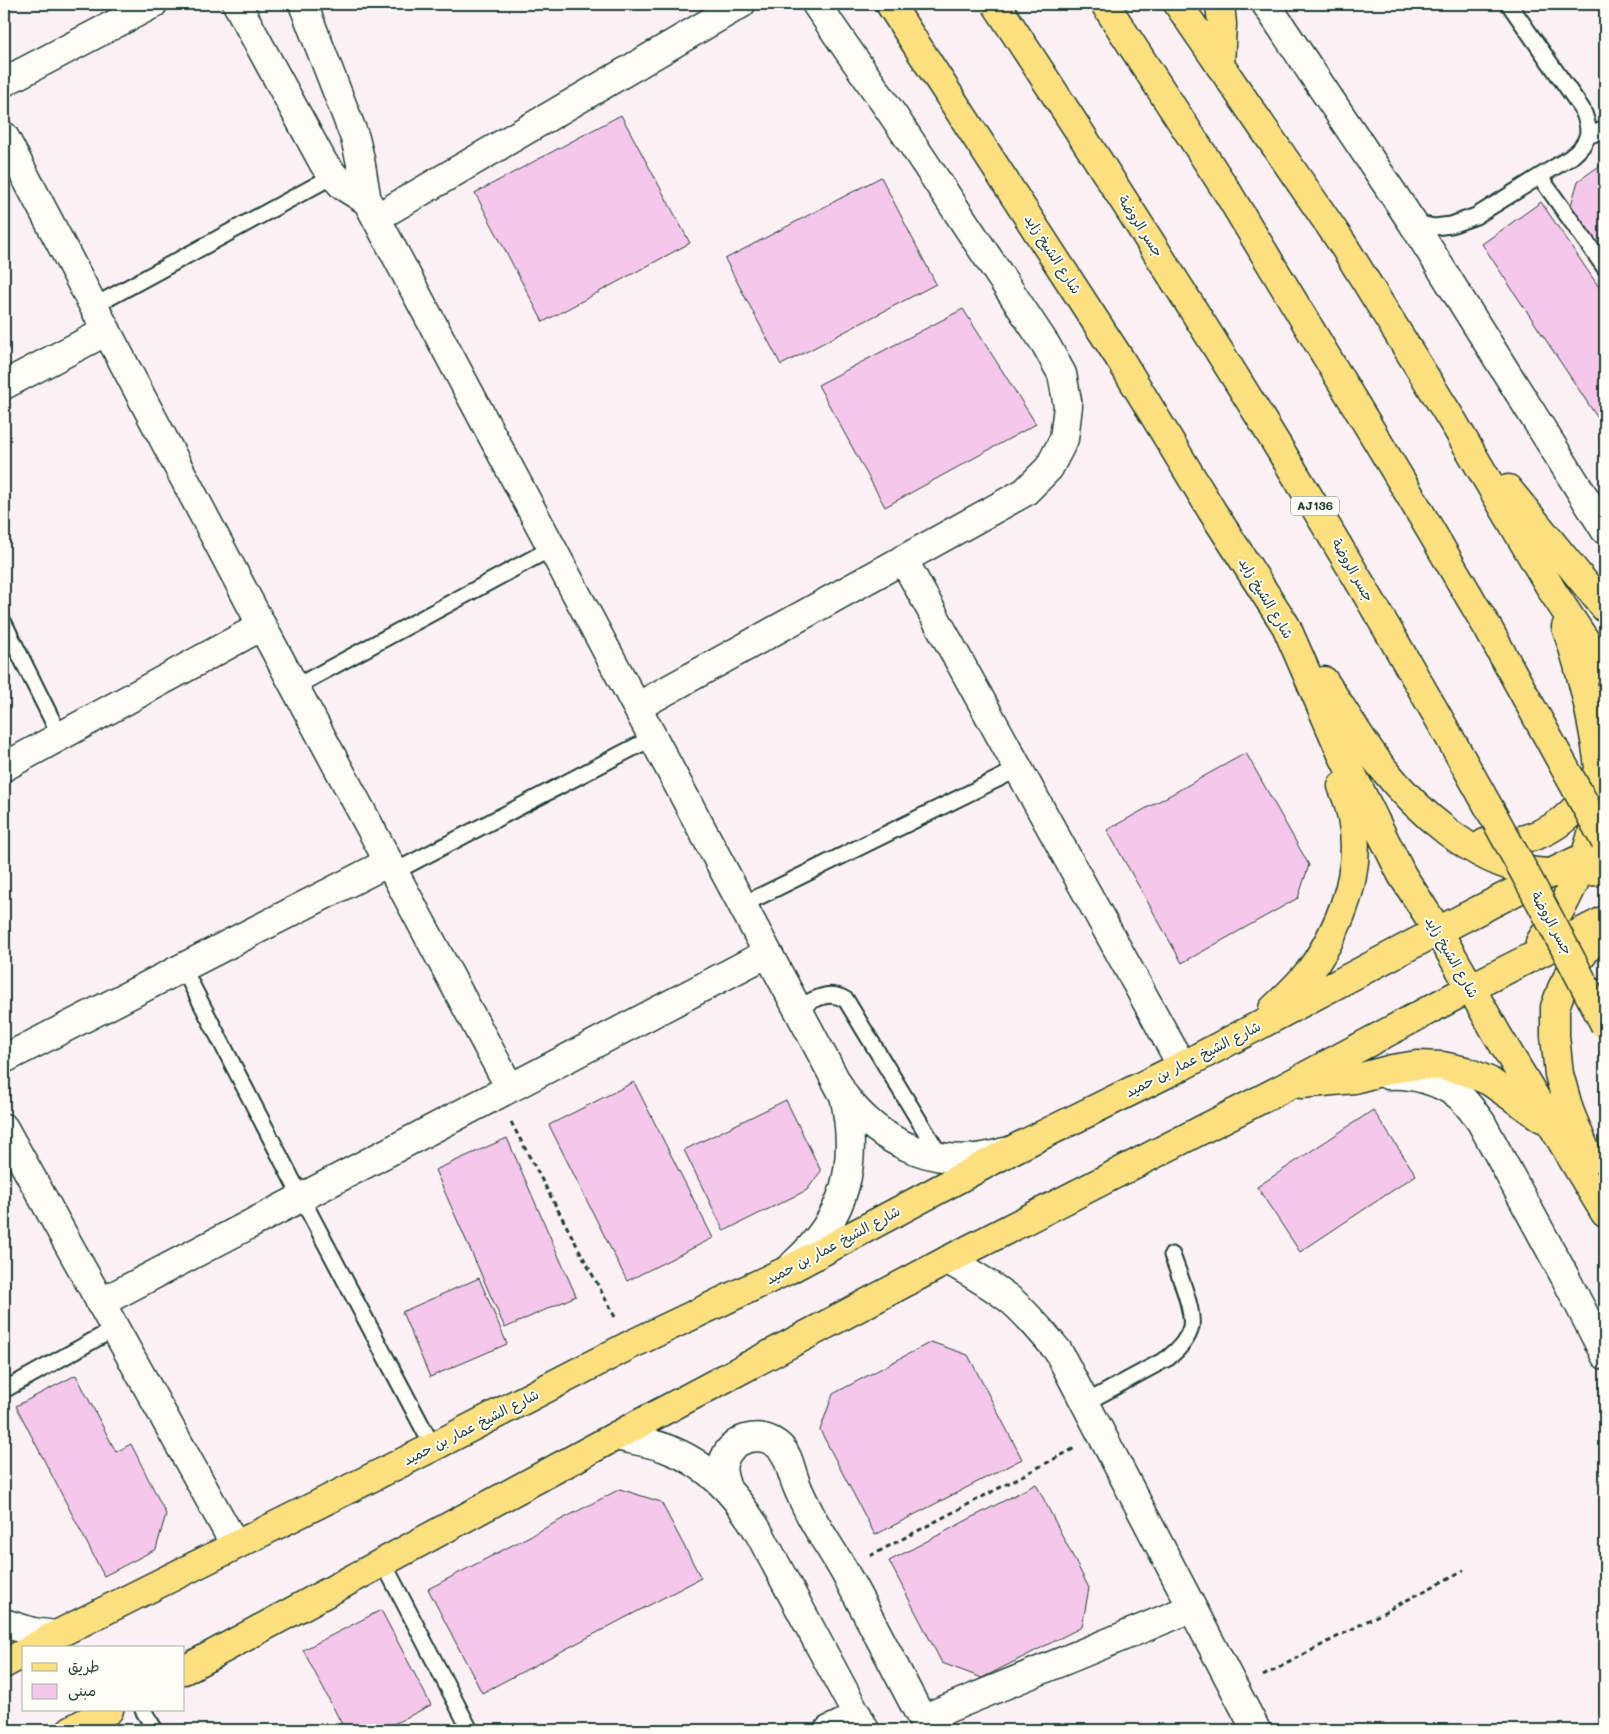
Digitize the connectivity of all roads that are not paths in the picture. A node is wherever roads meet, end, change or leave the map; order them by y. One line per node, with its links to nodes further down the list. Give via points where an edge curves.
1 (153, 4): 14 (street)
2 (238, 4): 18 (street, via 315,151)
3 (303, 4): 20 (street, via 355,138)
4 (741, 4): 20 (street)
5 (816, 4): 30 (street, via 1046,345 1062,374 1068,406 1064,439 1049,468 1025,492)
6 (890, 4): 27 (main road, شارع الشيخ زايد, via 1120,358)
7 (996, 4): 57 (main road, جسر الروضة / AJ136, bridge, via 1157,251 1339,545 1442,724)
8 (1105, 4): 45 (main road, bridge, via 1228,193 1493,638)
9 (1178, 4): 13 (main road)
10 (1220, 4): 13 (main road)
11 (1266, 4): 21 (street)
12 (1509, 4): 17 (lane, via 1582,109 1588,122)
13 (1220, 66): 26 (main road, via 1342,243)
14 (4, 82)
15 (1605, 129): 17 (lane)
16 (4, 136): 23 (street)
17 (1588, 136): 19 (lane, via 1582,149)
18 (333, 176): 20 (street); 23 (lane)
19 (1540, 177): 21 (lane, via 1476,216 1452,225 1434,227); 22 (lane)
20 (371, 209): 29 (street)
21 (1412, 222): 28 (street)
22 (1605, 268)
23 (94, 306): 24 (street)
24 (107, 331): 25 (street); 34 (street)
25 (4, 385)
26 (1455, 425): 31 (main road); 32 (main road)
27 (1212, 511): 35 (main road, شارع الشيخ زايد); 58 (main road, via 1342,785 1352,817 1355,844 1354,873 1335,927 1314,964 1287,996)
28 (1605, 530)
29 (552, 548): 37 (lane); 38 (street)
30 (903, 559): 38 (street); 42 (street)
31 (1553, 592): 36 (main road); 43 (main road, via 1582,679)
32 (1605, 608)
33 (4, 623): 39 (lane)
34 (262, 626): 37 (street); 39 (street)
35 (1286, 626): 44 (main road, via 1381,766 1416,805); 50 (main road, شارع الشيخ زايد, via 1369,811 1402,875)
36 (1605, 670)
37 (295, 686): 46 (street)
38 (637, 707): 40 (street)
39 (60, 736): 41 (street)
40 (654, 737): 46 (lane); 48 (street)
41 (4, 767)
42 (1018, 769): 48 (lane); 60 (street)
43 (1599, 769): 44 (main road, via 1582,800 1552,828 1514,842); 45 (main road)
44 (1461, 842): 47 (main road, via 1496,862)
45 (1596, 857): 47 (main road, شارع الشيخ عمار بن حميد); 53 (main road)
46 (391, 867): 54 (street); 63 (street)
47 (1549, 874): 50 (main road, شارع الشيخ عمار بن حميد)
48 (742, 905): 52 (street)
49 (1605, 922): 51 (main road); 53 (main road)
50 (1438, 931): 55 (main road, شارع الشيخ زايد); 58 (main road, شارع الشيخ عمار بن حميد)
51 (1597, 941): 69 (main road, via 1562,988 1555,1008 1555,1036 1559,1074 1568,1110)
52 (768, 953): 56 (street); 63 (street)
53 (1525, 961): 55 (main road)
54 (183, 968): 59 (street); 70 (lane)
55 (1470, 988): 62 (main road); 65 (main road, شارع الشيخ زايد)
56 (798, 1007): 64 (street); 68 (lane, via 830,995 846,1000)
57 (1605, 1025)
58 (1252, 1029): 60 (main road, شارع الشيخ عمار بن حميد)
59 (4, 1059)
60 (1182, 1066): 67 (main road, شارع الشيخ عمار بن حميد)
61 (1354, 1078): 62 (main road); 65 (main road, via 1417,1066 1442,1066 1465,1071 1489,1080); 77 (street, via 1396,1074 1421,1078 1443,1086 1471,1108 1486,1130)
62 (1287, 1086): 73 (main road)
63 (503, 1092): 70 (street)
64 (843, 1094): 68 (street, via 885,1135 921,1153); 74 (street, via 850,1121 848,1177 826,1228 809,1251)
65 (1552, 1125): 71 (main road, شارع الشيخ زايد)
66 (6, 1139): 75 (street)
67 (1016, 1148): 68 (street, via 992,1156); 74 (main road, شارع الشيخ عمار بن حميد)
68 (941, 1157)
69 (1605, 1195)
70 (301, 1198): 75 (street); 81 (lane)
71 (1605, 1213)
72 (1172, 1255): 79 (lane, via 1189,1305 1191,1326 1186,1338 1168,1358)
73 (948, 1260): 79 (street, via 993,1287 1037,1325 1058,1351); 80 (main road)
74 (788, 1270): 81 (main road, شارع الشيخ عمار بن حميد, via 630,1345)
75 (100, 1303): 76 (street)
76 (114, 1330): 78 (lane); 83 (street)
77 (1605, 1355)
78 (4, 1390)
79 (1085, 1403): 85 (street)
80 (616, 1436): 82 (street, via 664,1447 688,1458); 84 (main road)
81 (433, 1447): 83 (main road, شارع الشيخ عمار بن حميد)
82 (727, 1488): 94 (street, via 758,1531); 95 (street, via 722,1476 723,1464 736,1443 760,1437 782,1449 804,1502)
83 (235, 1545): 87 (main road, شارع الشيخ عمار بن حميد)
84 (382, 1562): 91 (main road); 98 (lane)
85 (1192, 1608): 95 (street); 100 (street)
86 (4, 1623): 87 (street, via 33,1632)
87 (56, 1634): 88 (main road, شارع الشيخ عمار بن حميد)
88 (35, 1646)
89 (22, 1653): 90 (main road)
90 (4, 1664)
91 (185, 1669)
92 (105, 1712): 96 (main road)
93 (144, 1712): 97 (lane)
94 (862, 1723): 99 (street)
95 (924, 1725)
96 (71, 1730)
97 (154, 1730)
98 (470, 1730)
99 (829, 1730)
100 (1256, 1730)

